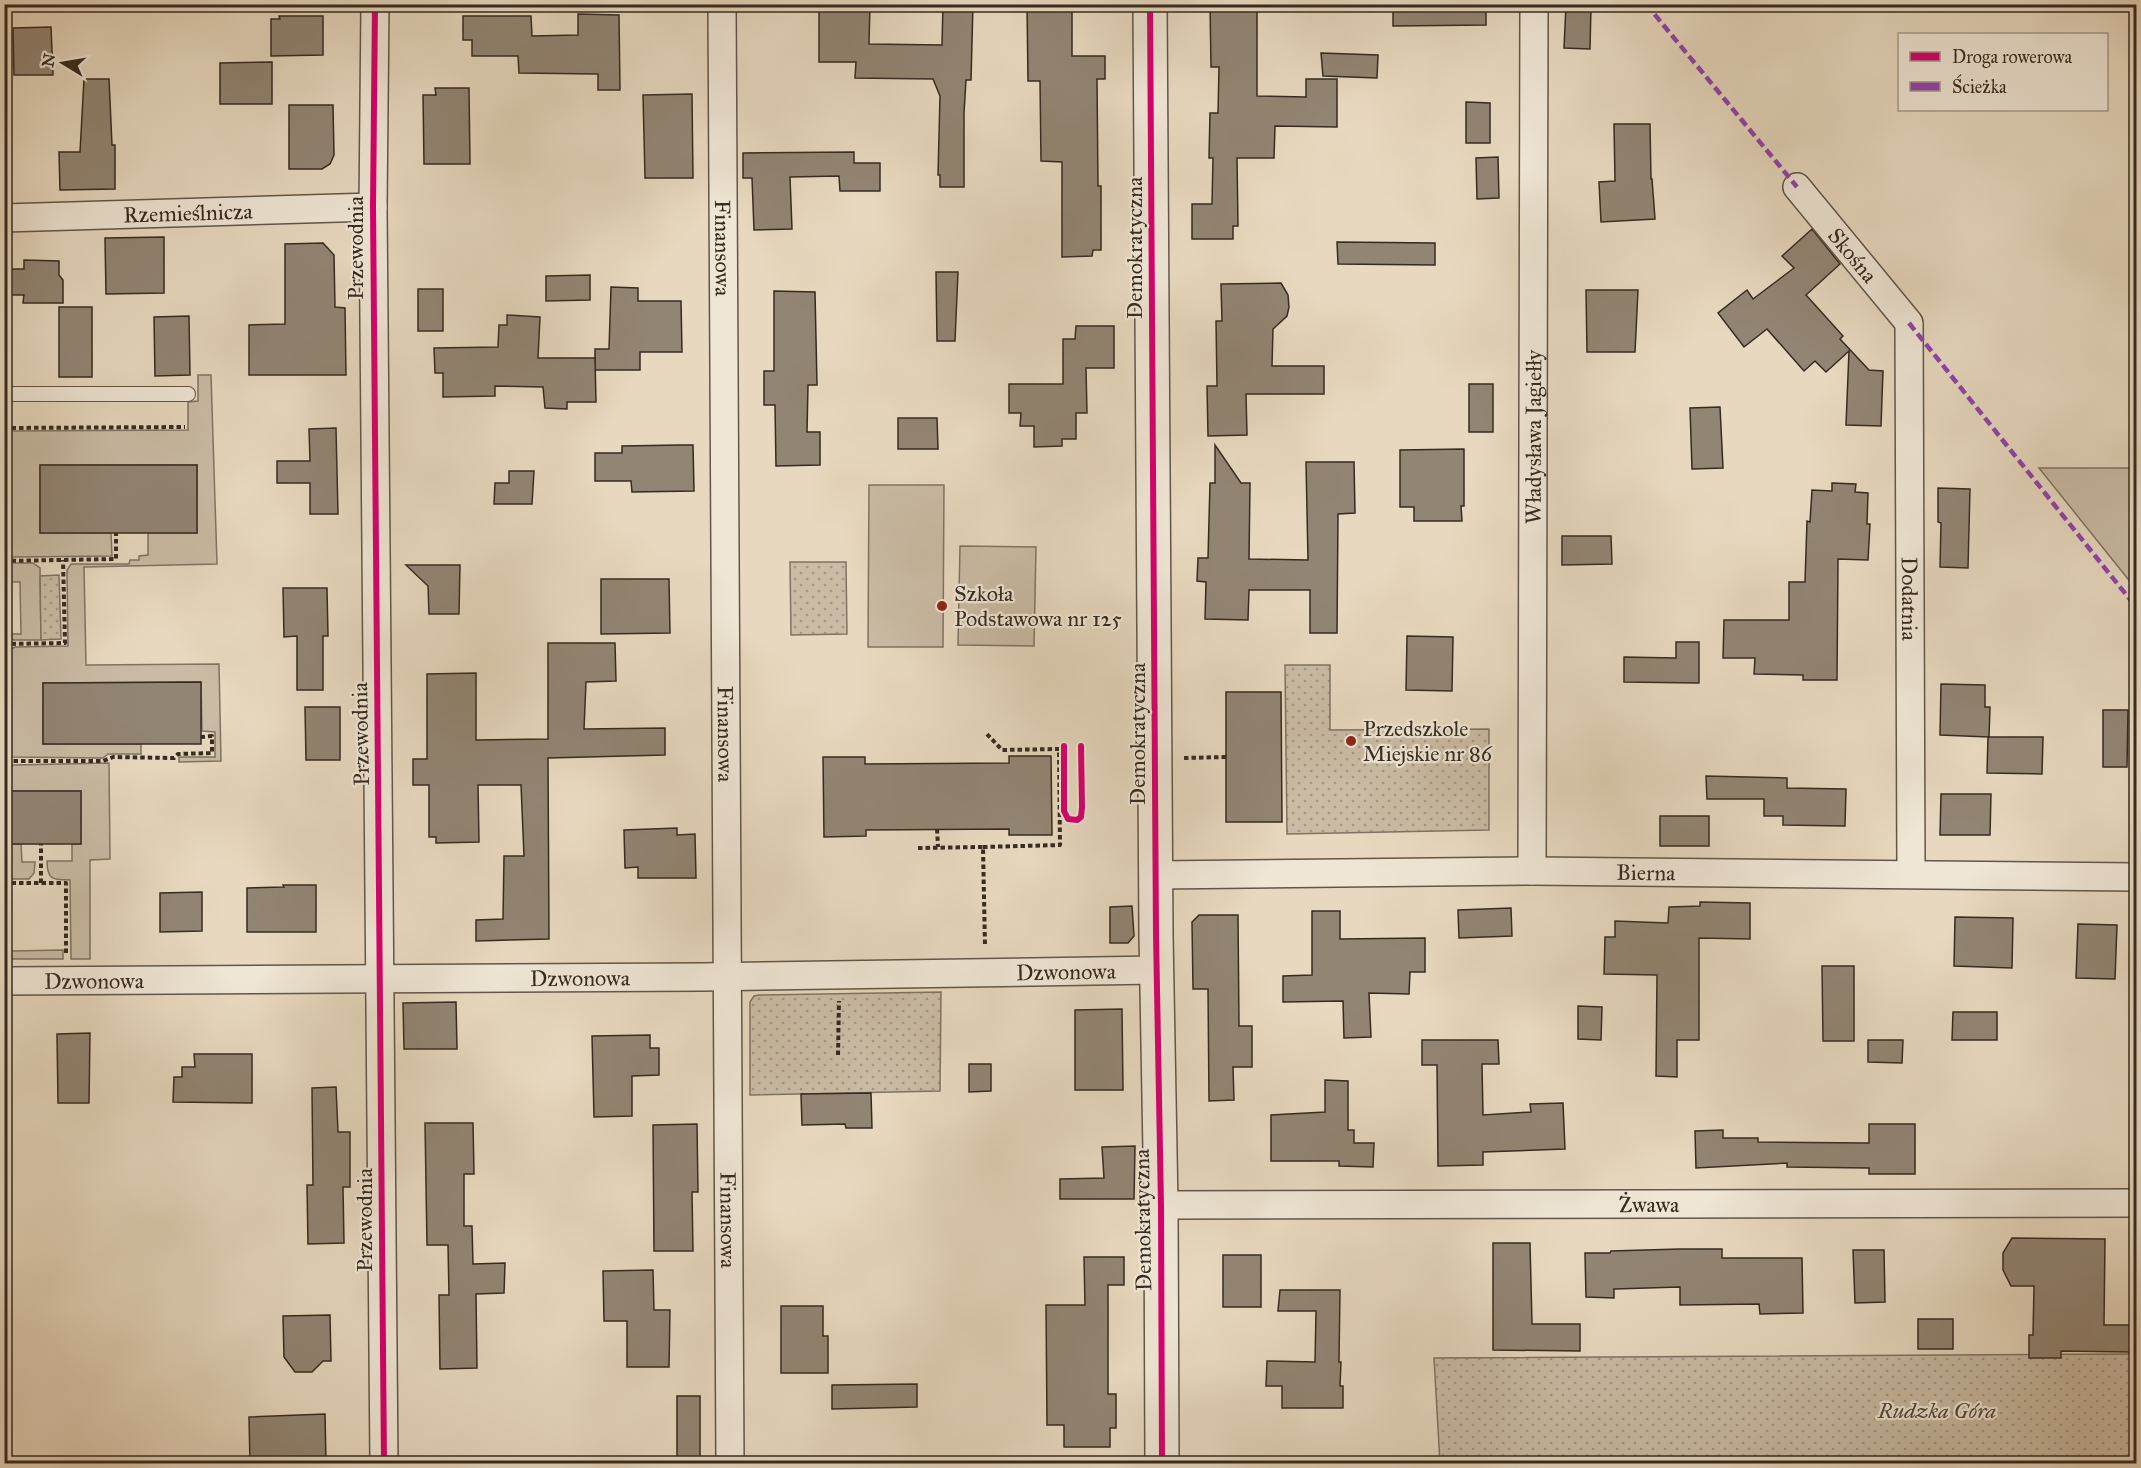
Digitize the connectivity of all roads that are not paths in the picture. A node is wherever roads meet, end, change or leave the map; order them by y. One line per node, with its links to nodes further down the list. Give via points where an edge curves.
1 (375, 4): 6 (street, Przewodnia)
2 (722, 4): 16 (street, Finansowa)
3 (1150, 4): 12 (street, Demokratyczna)
4 (1534, 4): 11 (street, Władysława Jagiełły)
5 (1797, 187): 8 (street, Skośna)
6 (373, 207): 7 (street, Rzemieślnicza); 17 (street, Przewodnia)
7 (4, 218)
8 (1909, 323): 13 (street, Dodatnia)
9 (4, 394): 10 (lane)
10 (188, 394)
11 (1532, 871): 12 (street, Bierna); 13 (street, Bierna)
12 (1156, 874): 15 (street, Demokratyczna)
13 (1911, 874): 14 (street, Bierna)
14 (2136, 877)
15 (1156, 970): 16 (street, Dzwonowa); 20 (street, Demokratyczna)
16 (728, 976): 17 (street, Dzwonowa); 22 (street, Finansowa)
17 (381, 979): 18 (street, Dzwonowa); 21 (street, Przewodnia)
18 (4, 981)
19 (2136, 1203): 20 (street, Żwawa)
20 (1161, 1205): 23 (street, Demokratyczna)
21 (384, 1464)
22 (730, 1464)
23 (1162, 1464)

